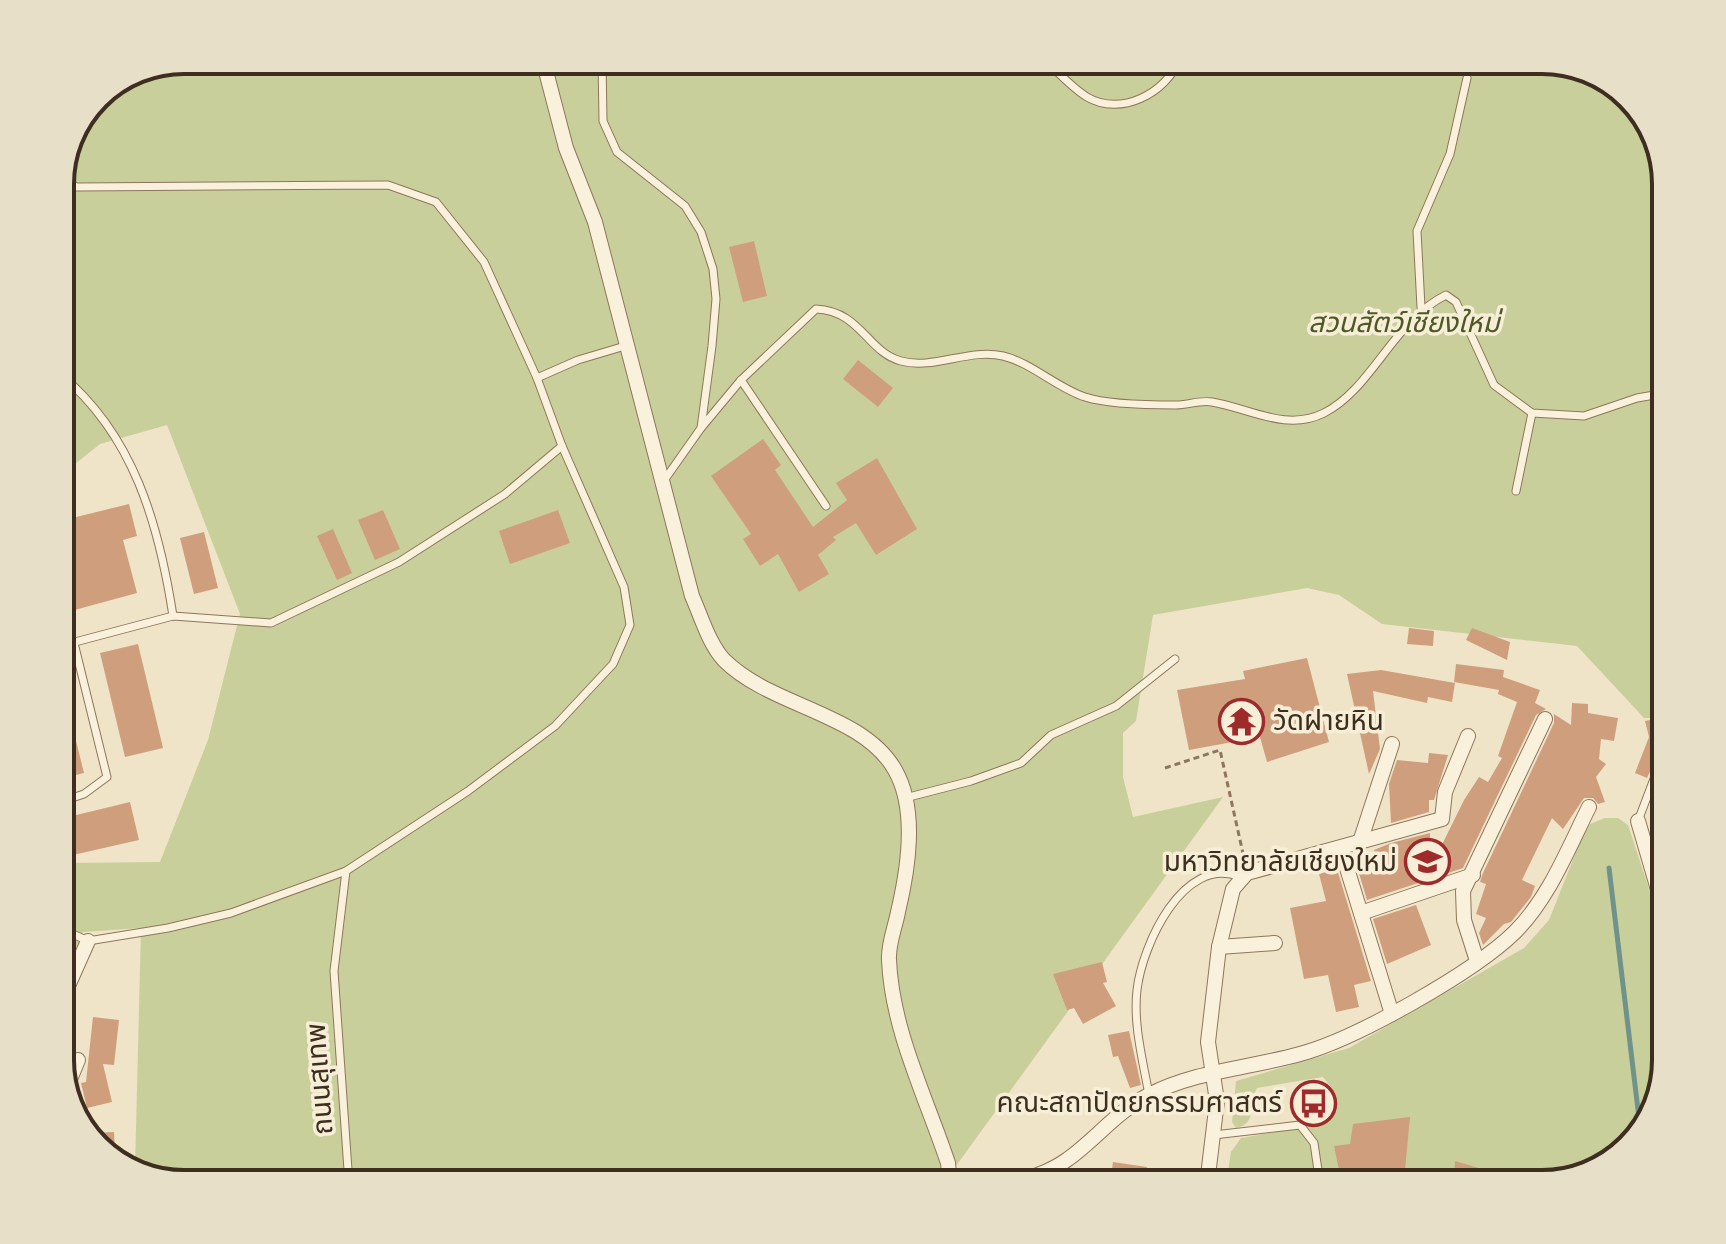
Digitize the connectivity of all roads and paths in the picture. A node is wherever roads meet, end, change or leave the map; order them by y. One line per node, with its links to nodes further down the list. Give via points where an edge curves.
1 (547, 74): 8 (street, via 566,148 595,222)
2 (602, 74): 14 (lane, via 603,121 617,152 685,206 701,232 713,269 716,299)
3 (1061, 74): 4 (lane, via 1089,98 1116,103 1143,99)
4 (1173, 74)
5 (1467, 78): 7 (lane, via 1450,154 1417,231)
6 (74, 186): 9 (lane, via 388,185 436,202 484,262)
7 (1421, 307): 10 (lane, via 1335,404 1324,413 1283,420 1210,401 1177,405 1086,397 1003,356 958,356 918,365 896,360 837,310 816,309); 13 (lane, via 1446,295 1456,302 1494,385)
8 (625, 346): 9 (lane); 16 (street)
9 (537, 378): 15 (lane)
10 (741, 380): 14 (lane); 18 (lane)
11 (74, 386): 19 (lane, via 94,404 148,498)
12 (1652, 395): 13 (lane, via 1584,416)
13 (1532, 413): 17 (lane)
14 (701, 428): 16 (lane)
15 (562, 446): 19 (lane, via 505,494 399,562 271,623); 34 (lane, via 624,587 630,625 613,664 555,726)
16 (663, 483): 28 (street, via 692,596 723,659 794,704 868,739 892,764)
17 (1516, 491)
18 (826, 506)
19 (173, 616): 20 (lane)
20 (74, 643): 27 (lane, via 107,777)
21 (1175, 659): 28 (lane, via 1116,706 1051,735 1021,763)
22 (1545, 719): 36 (street)
23 (1468, 736): 31 (street, via 1445,792 1442,819)
24 (1392, 744): 31 (street)
25 (1165, 768): 35 (path, via 1220,750)
26 (1652, 784): 30 (lane)
27 (74, 797)
28 (905, 798): 51 (street, via 908,842 889,956 892,993)
29 (1589, 807): 42 (street, via 1544,895 1515,932)
30 (1638, 821): 33 (street)
31 (1360, 842): 32 (street)
32 (1341, 849): 35 (street); 37 (street)
33 (1652, 869)
34 (346, 871): 39 (lane, via 231,913); 50 (lane, ถนนสุเทพ, via 334,971)
35 (1244, 875): 41 (street, via 1225,911); 48 (lane, via 1228,872 1199,880 1154,929 1137,990)
36 (1473, 875): 37 (street); 42 (street, via 1463,891 1462,906)
37 (1361, 913): 44 (street)
38 (74, 934): 39 (lane)
39 (88, 941): 43 (street)
40 (1275, 943): 41 (street)
41 (1219, 947): 47 (street, via 1208,1042)
42 (1477, 961): 44 (street)
43 (74, 972)
44 (1392, 1014): 47 (street, via 1318,1049)
45 (78, 1060): 46 (street)
46 (74, 1069)
47 (1212, 1074): 48 (street); 49 (street, via 1217,1101)
48 (1149, 1095): 52 (street, via 1069,1159)
49 (1214, 1135): 53 (street); 54 (lane, via 1300,1125 1314,1143)
50 (348, 1170)
51 (949, 1170)
52 (1044, 1170)
53 (1209, 1170)
54 (1318, 1170)

